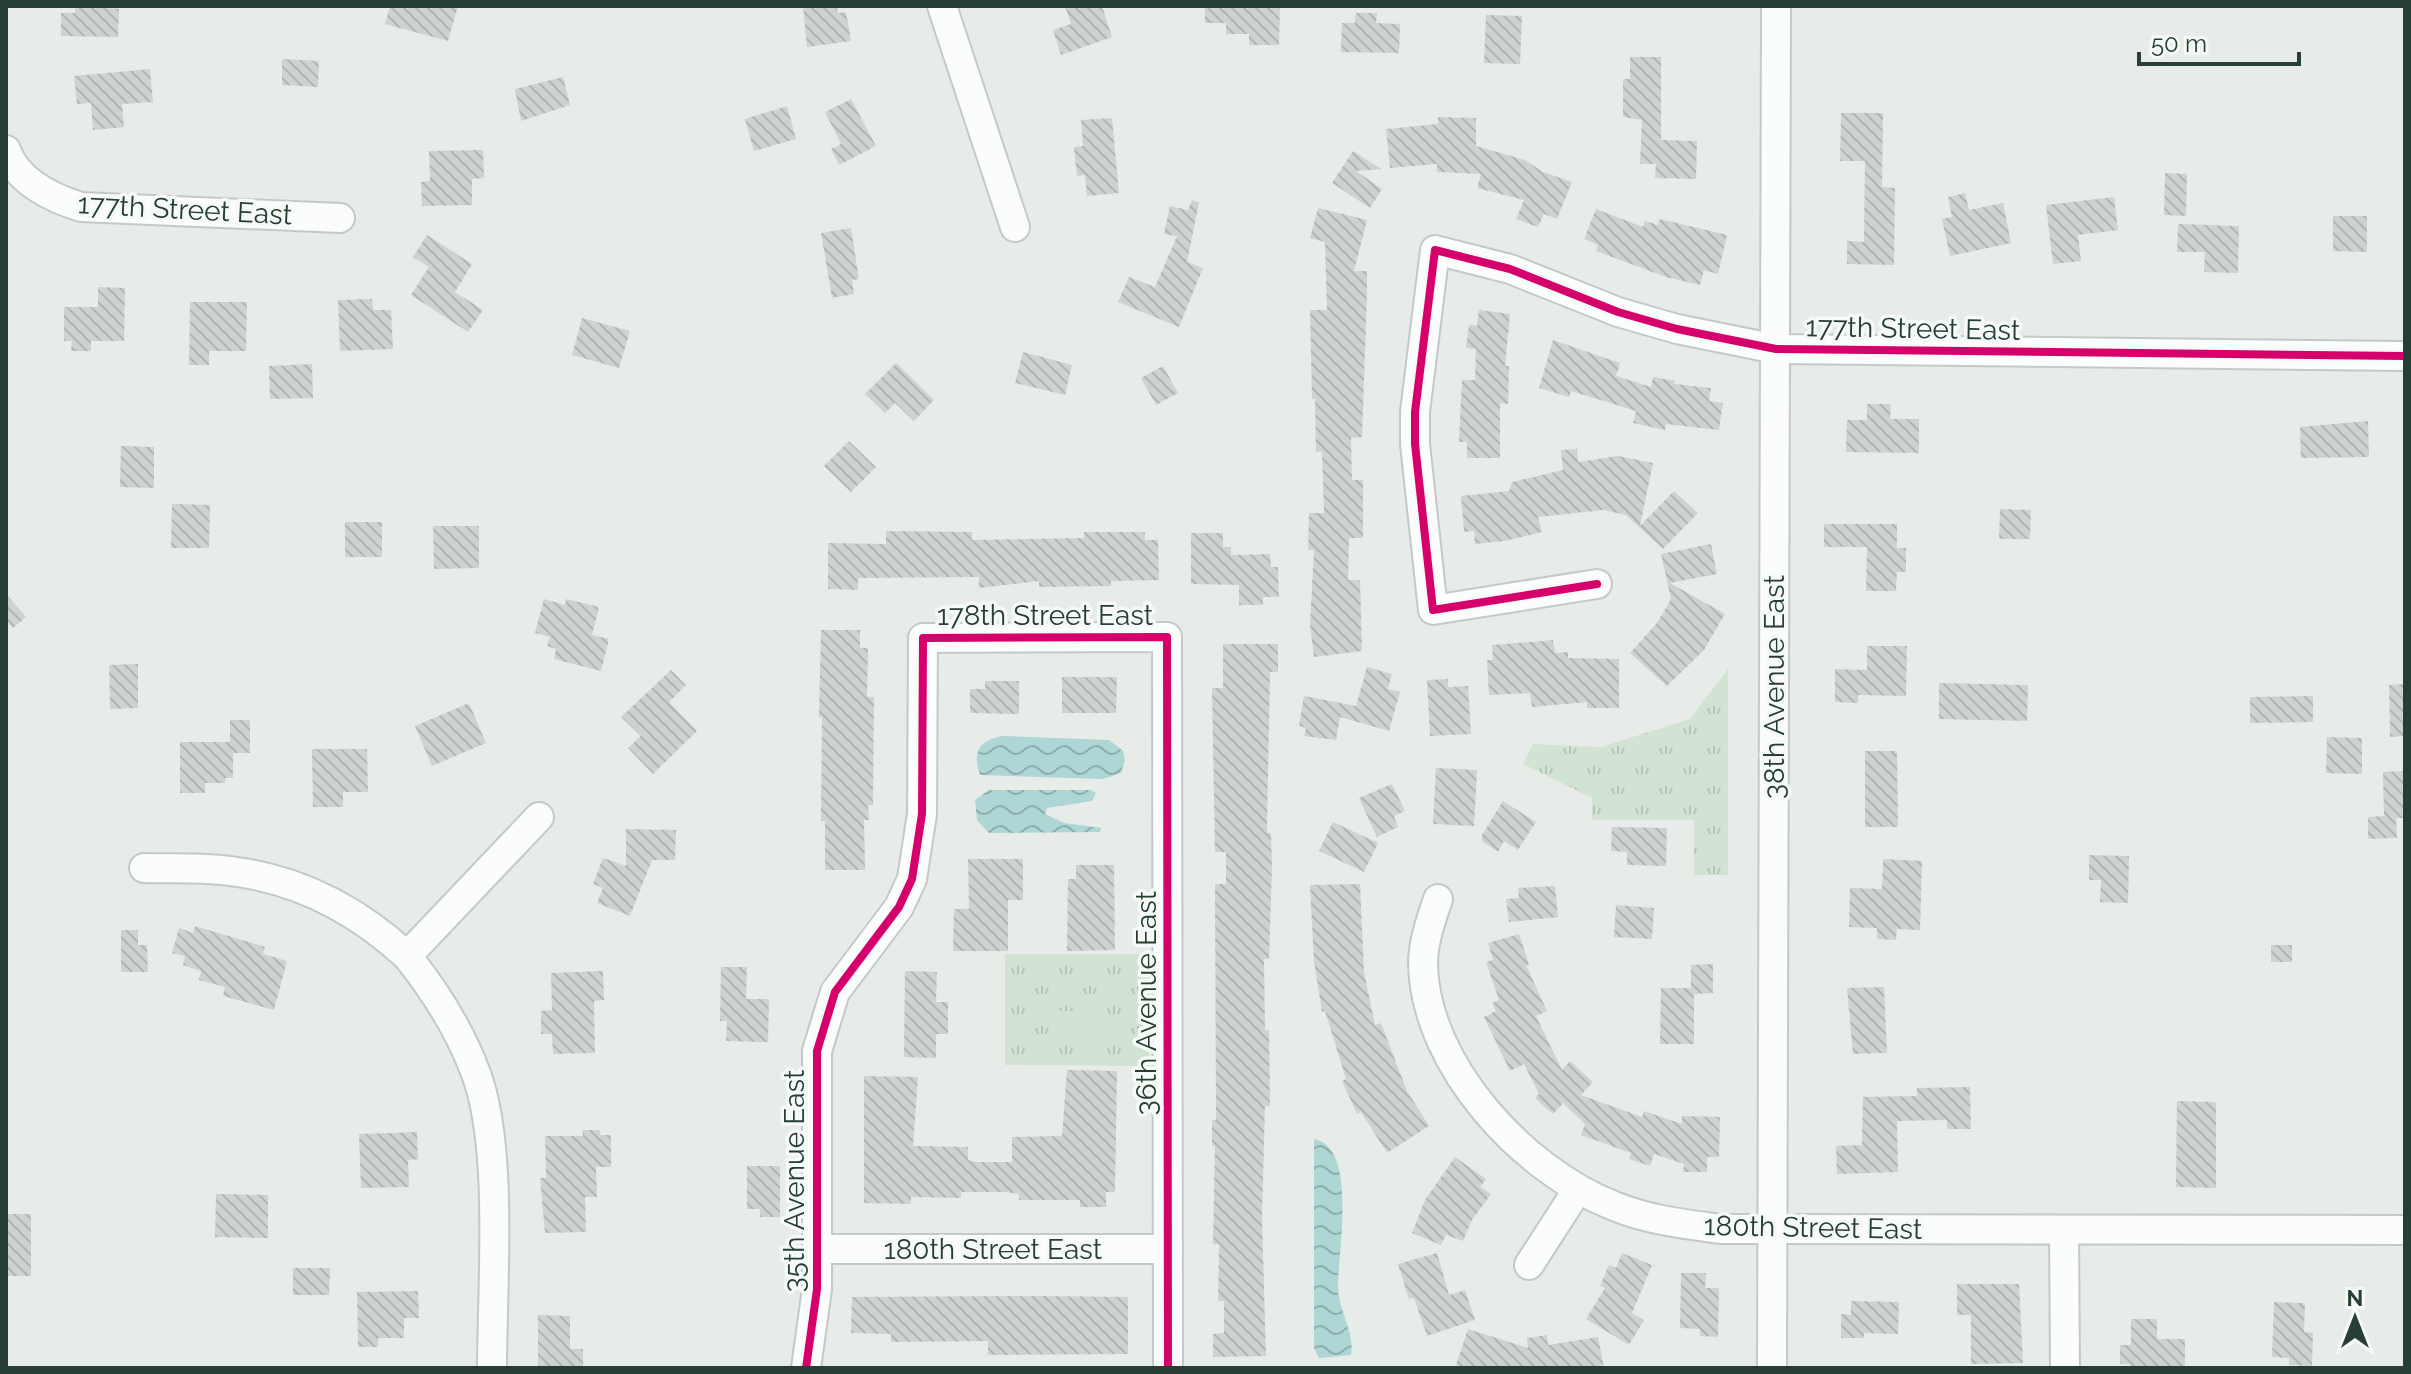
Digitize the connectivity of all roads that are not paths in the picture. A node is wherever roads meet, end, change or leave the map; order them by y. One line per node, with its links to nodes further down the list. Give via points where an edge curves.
1 (942, 6): 5 (street)
2 (1776, 6): 6 (street, 38th Avenue East)
3 (6, 150): 4 (street, 177th Street East, via 34,185 81,207)
4 (340, 218)
5 (1015, 227)
6 (1776, 349): 7 (street, 177th Street East); 8 (street, 177th Street East, via 1618,312 1510,269 1435,250 1415,433 1433,610); 16 (street, 38th Avenue East)
7 (2405, 356)
8 (1597, 584)
9 (1167, 637): 10 (street, 178th Street East); 20 (street, 36th Avenue East)
10 (923, 638): 19 (street, 35th Avenue East, via 922,814 912,879 899,907 835,992 817,1051)
11 (539, 817): 14 (street)
12 (144, 868): 14 (street, via 234,871 319,895 363,918)
13 (1438, 899): 15 (street, 180th Street East, via 1423,962 1441,1038 1485,1111 1544,1167)
14 (407, 956): 22 (street, via 444,1007 476,1072 486,1118)
15 (1578, 1189): 16 (street, 180th Street East, via 1666,1222); 21 (street)
16 (1773, 1229): 17 (street, 180th Street East); 25 (street, 38th Avenue East)
17 (2064, 1230): 18 (street, 180th Street East); 26 (street)
18 (2405, 1230)
19 (817, 1249): 20 (street, 180th Street East); 23 (street, 35th Avenue East)
20 (1168, 1249): 24 (street, 36th Avenue East)
21 (1529, 1265)
22 (492, 1368)
23 (806, 1368)
24 (1168, 1368)
25 (1772, 1368)
26 (2065, 1368)

